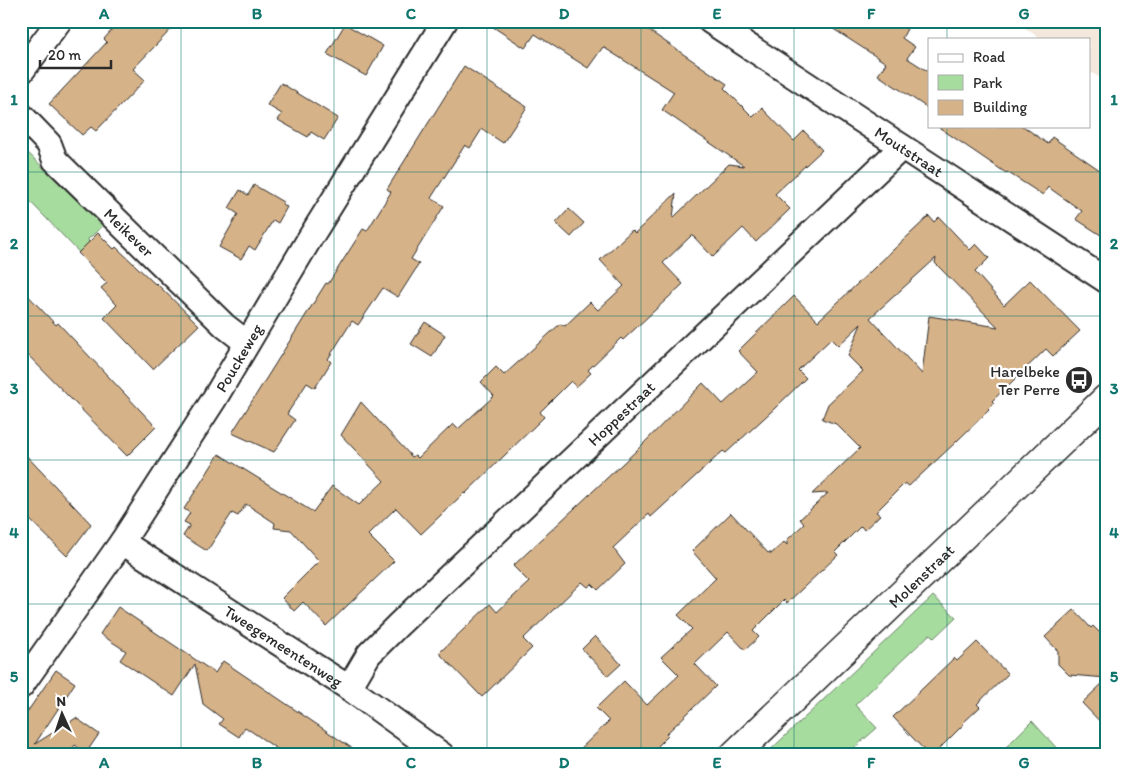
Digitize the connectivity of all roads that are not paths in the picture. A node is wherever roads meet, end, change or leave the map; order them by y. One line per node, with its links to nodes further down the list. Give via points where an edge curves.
1 (59, 21): 4 (street)
2 (445, 21): 8 (street, Pouckeweg)
3 (710, 21): 6 (street, Moutstraat)
4 (21, 72)
5 (21, 115): 8 (street, Meikever, via 49,144 55,160 225,326)
6 (902, 147): 7 (street, Moutstraat); 12 (street, Hoppestraat, via 398,625 369,654)
7 (1107, 281)
8 (247, 343): 10 (street, Pouckeweg)
9 (1107, 398): 14 (street, Molenstraat)
10 (122, 542): 11 (street, Pouckeweg); 12 (street, Tweegemeentenweg)
11 (21, 686)
12 (349, 688): 13 (street, Tweegemeentenweg)
13 (442, 755)
14 (734, 755)

